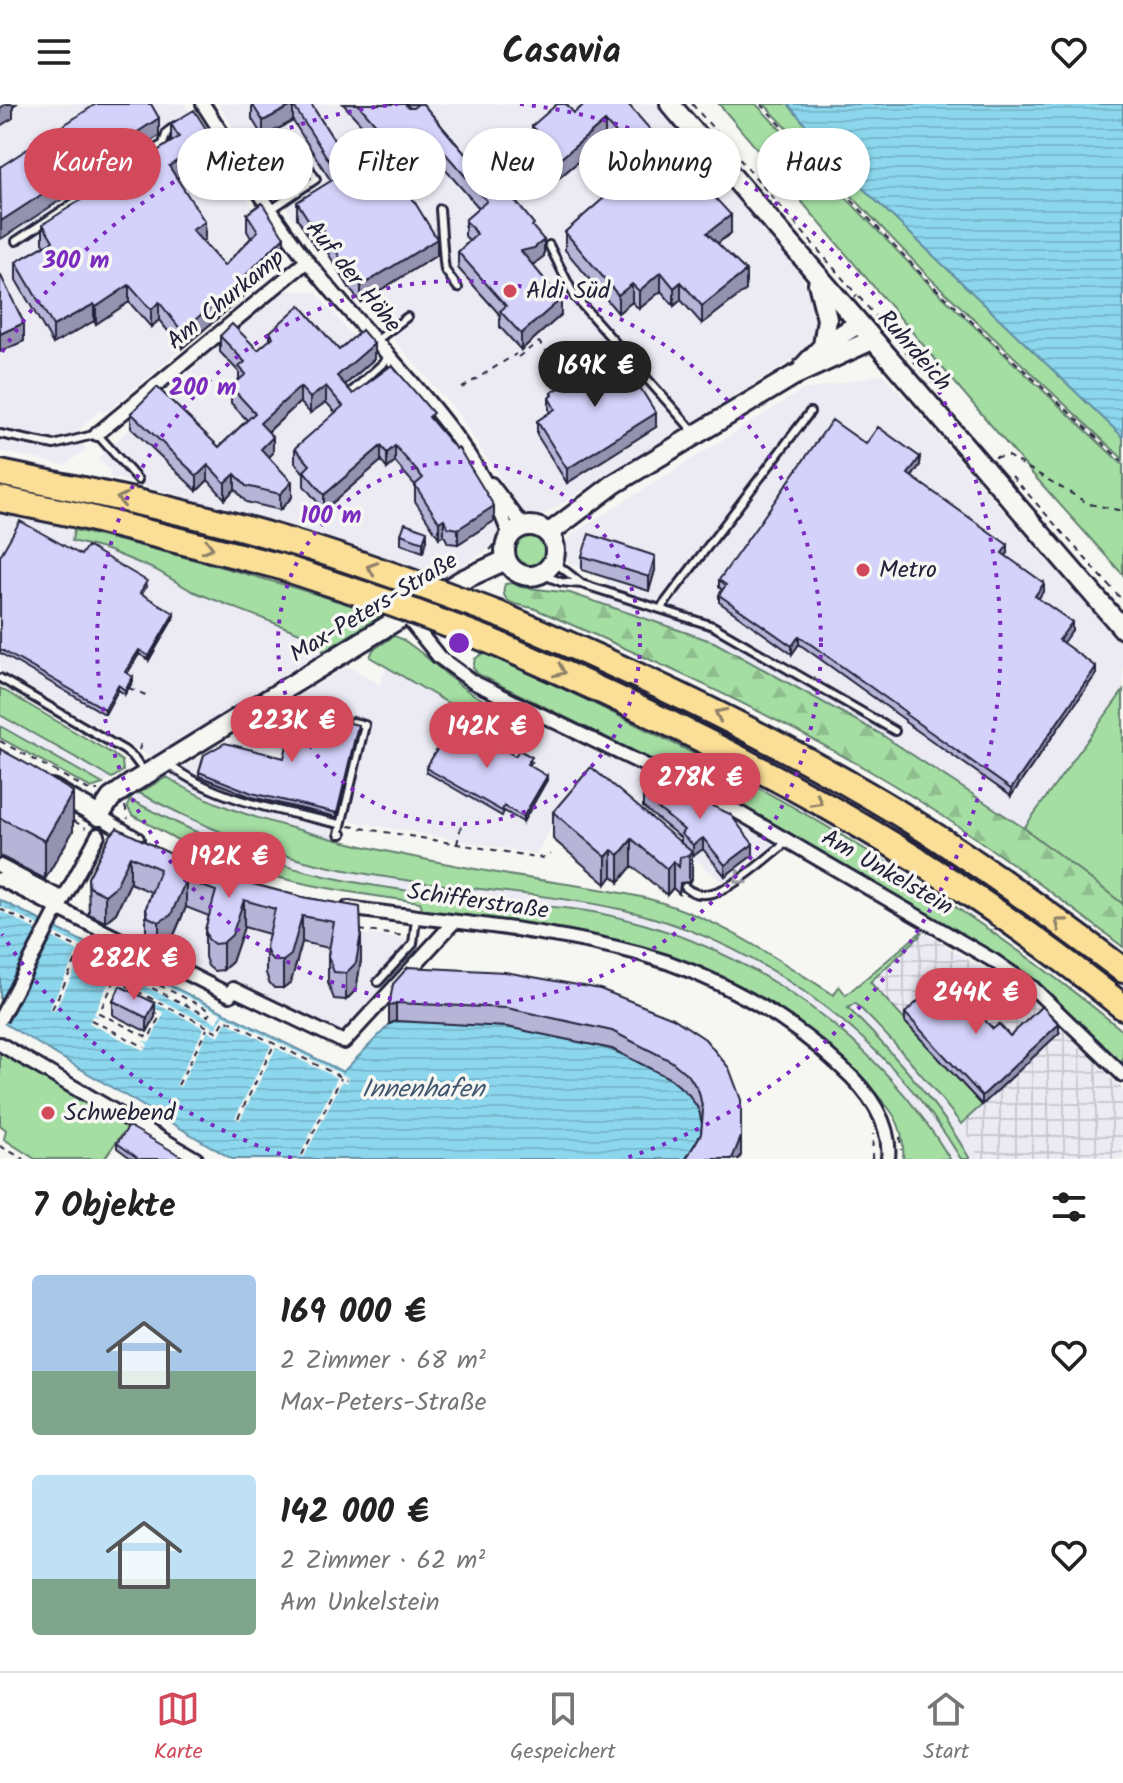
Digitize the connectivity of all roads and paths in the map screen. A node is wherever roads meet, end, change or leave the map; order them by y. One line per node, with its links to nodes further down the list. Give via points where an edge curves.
1 (670, 104): 14 (street, Ruhrdeich)
2 (692, 104): 16 (path)
3 (761, 104): 32 (path, via 927,280)
4 (201, 107): 6 (street, Auf der Höhe)
5 (187, 118): 11 (lane, via 167,132 163,144)
6 (216, 128)
7 (266, 200): 9 (street, Auf der Höhe)
8 (285, 200): 9 (lane)
9 (272, 209): 13 (street, Auf der Höhe)
10 (440, 209): 15 (lane, via 445,270)
11 (16, 241)
12 (549, 245): 31 (lane, via 575,297)
13 (307, 261): 20 (street, Auf der Höhe); 30 (street, Am Churkamp)
14 (817, 277): 16 (street, Ruhrdeich); 21 (street, via 827,319)
15 (458, 288)
16 (850, 301): 18 (street, Ruhrdeich); 25 (path)
17 (407, 317): 20 (lane)
18 (858, 324): 19 (street, Ruhrdeich); 21 (street)
19 (872, 340): 24 (street); 33 (street, Ruhrdeich)
20 (376, 341): 23 (street, Auf der Höhe)
21 (823, 346): 24 (street)
22 (555, 355): 26 (path, via 539,342)
23 (390, 357): 27 (lane); 40 (street, Auf der Höhe, via 440,412)
24 (798, 373): 31 (street)
25 (936, 387)
26 (462, 388)
27 (350, 393)
28 (810, 412): 45 (lane)
29 (0, 434): 30 (lane, via 54,445)
30 (97, 434): 36 (lane)
31 (697, 434): 39 (street, via 614,484)
32 (1123, 462)
33 (981, 466): 38 (path, via 1008,456 1089,504); 47 (street, Ruhrdeich)
34 (1006, 468): 44 (path)
35 (0, 473): 84 (highway, one-way to 35, bridge, via 1008,885 865,793 625,667 404,578 285,540 192,514)
36 (138, 480)
37 (0, 499): 88 (highway, one-way to 88, bridge, via 278,566 488,640 612,694 850,820 990,908)
38 (1123, 511)
39 (553, 530): 40 (street); 42 (street); 42 (path, via 568,536 562,543 568,566)
40 (517, 532): 41 (street, via 505,547)
41 (506, 567): 42 (street, via 533,576); 42 (path, via 528,582 554,585); 46 (street, Max-Peters-Straße, via 462,580)
42 (554, 571): 43 (lane); 43 (lane)
43 (582, 584): 45 (lane)
44 (1123, 601)
45 (661, 608): 52 (lane, via 713,626)
46 (406, 616): 54 (street, Max-Peters-Straße); 66 (street, Am Unkelstein, via 439,657 473,682)
47 (1123, 629)
48 (0, 678): 55 (lane, via 124,750)
49 (129, 688): 50 (path)
50 (148, 696)
51 (353, 722): 62 (lane, via 365,725)
52 (895, 731)
53 (0, 741): 57 (path)
54 (165, 763): 55 (street, Max-Peters-Straße); 62 (lane, via 254,804)
55 (146, 775): 59 (street, Max-Peters-Straße, via 114,795)
56 (36, 780): 59 (street)
57 (89, 790)
58 (126, 801): 61 (path, via 126,816)
59 (99, 816): 67 (street)
60 (73, 821): 65 (path)
61 (135, 824)
62 (340, 824): 64 (lane); 68 (path)
63 (461, 826): 68 (path)
64 (342, 834)
65 (98, 835): 74 (street)
66 (786, 839): 72 (lane, one-way to 72, via 723,891 691,893); 103 (street, Am Unkelstein, via 1033,988)
67 (147, 845)
68 (457, 845): 69 (path, via 542,858)
69 (551, 854)
70 (0, 866): 74 (street)
71 (0, 879): 74 (street)
72 (685, 887)
73 (338, 906): 76 (street, Schifferstraße)
74 (59, 907): 77 (street, Schifferstraße, via 230,995 233,989 344,1042); 92 (street, bridge)
75 (0, 909): 79 (path)
76 (416, 918): 77 (street, Schifferstraße); 81 (lane)
77 (451, 926): 114 (street, Schifferstraße, via 599,943 685,969 734,992 822,1049 865,1091 886,1132)
78 (348, 928): 81 (path)
79 (41, 929)
80 (55, 936): 82 (path)
81 (415, 937): 87 (lane)
82 (82, 949): 85 (path); 89 (path)
83 (142, 956): 85 (path, via 133,972 211,1011 208,1016)
84 (1123, 970)
85 (119, 971): 86 (path)
86 (115, 980): 91 (path, via 99,1013); 96 (path)
87 (378, 982)
88 (1123, 1007)
89 (52, 1009)
90 (148, 1009): 98 (path, via 160,1016 149,1038)
91 (104, 1015): 94 (path); 95 (path)
92 (0, 1019)
93 (91, 1020): 95 (path)
94 (117, 1022): 97 (path); 98 (path)
95 (99, 1024): 97 (path)
96 (207, 1027): 101 (path, via 218,1032 225,1019); 106 (path)
97 (111, 1031): 100 (path)
98 (143, 1035): 100 (path)
99 (0, 1044): 112 (street)
100 (138, 1044): 102 (path)
101 (275, 1044): 104 (path); 107 (path)
102 (145, 1047)
103 (1123, 1075)
104 (341, 1077): 105 (path); 110 (path)
105 (347, 1080)
106 (178, 1085)
107 (238, 1118)
108 (873, 1131): 113 (path)
109 (0, 1146): 111 (path)
110 (302, 1155)
111 (24, 1159)
112 (196, 1159)
113 (872, 1159)
114 (888, 1159)

